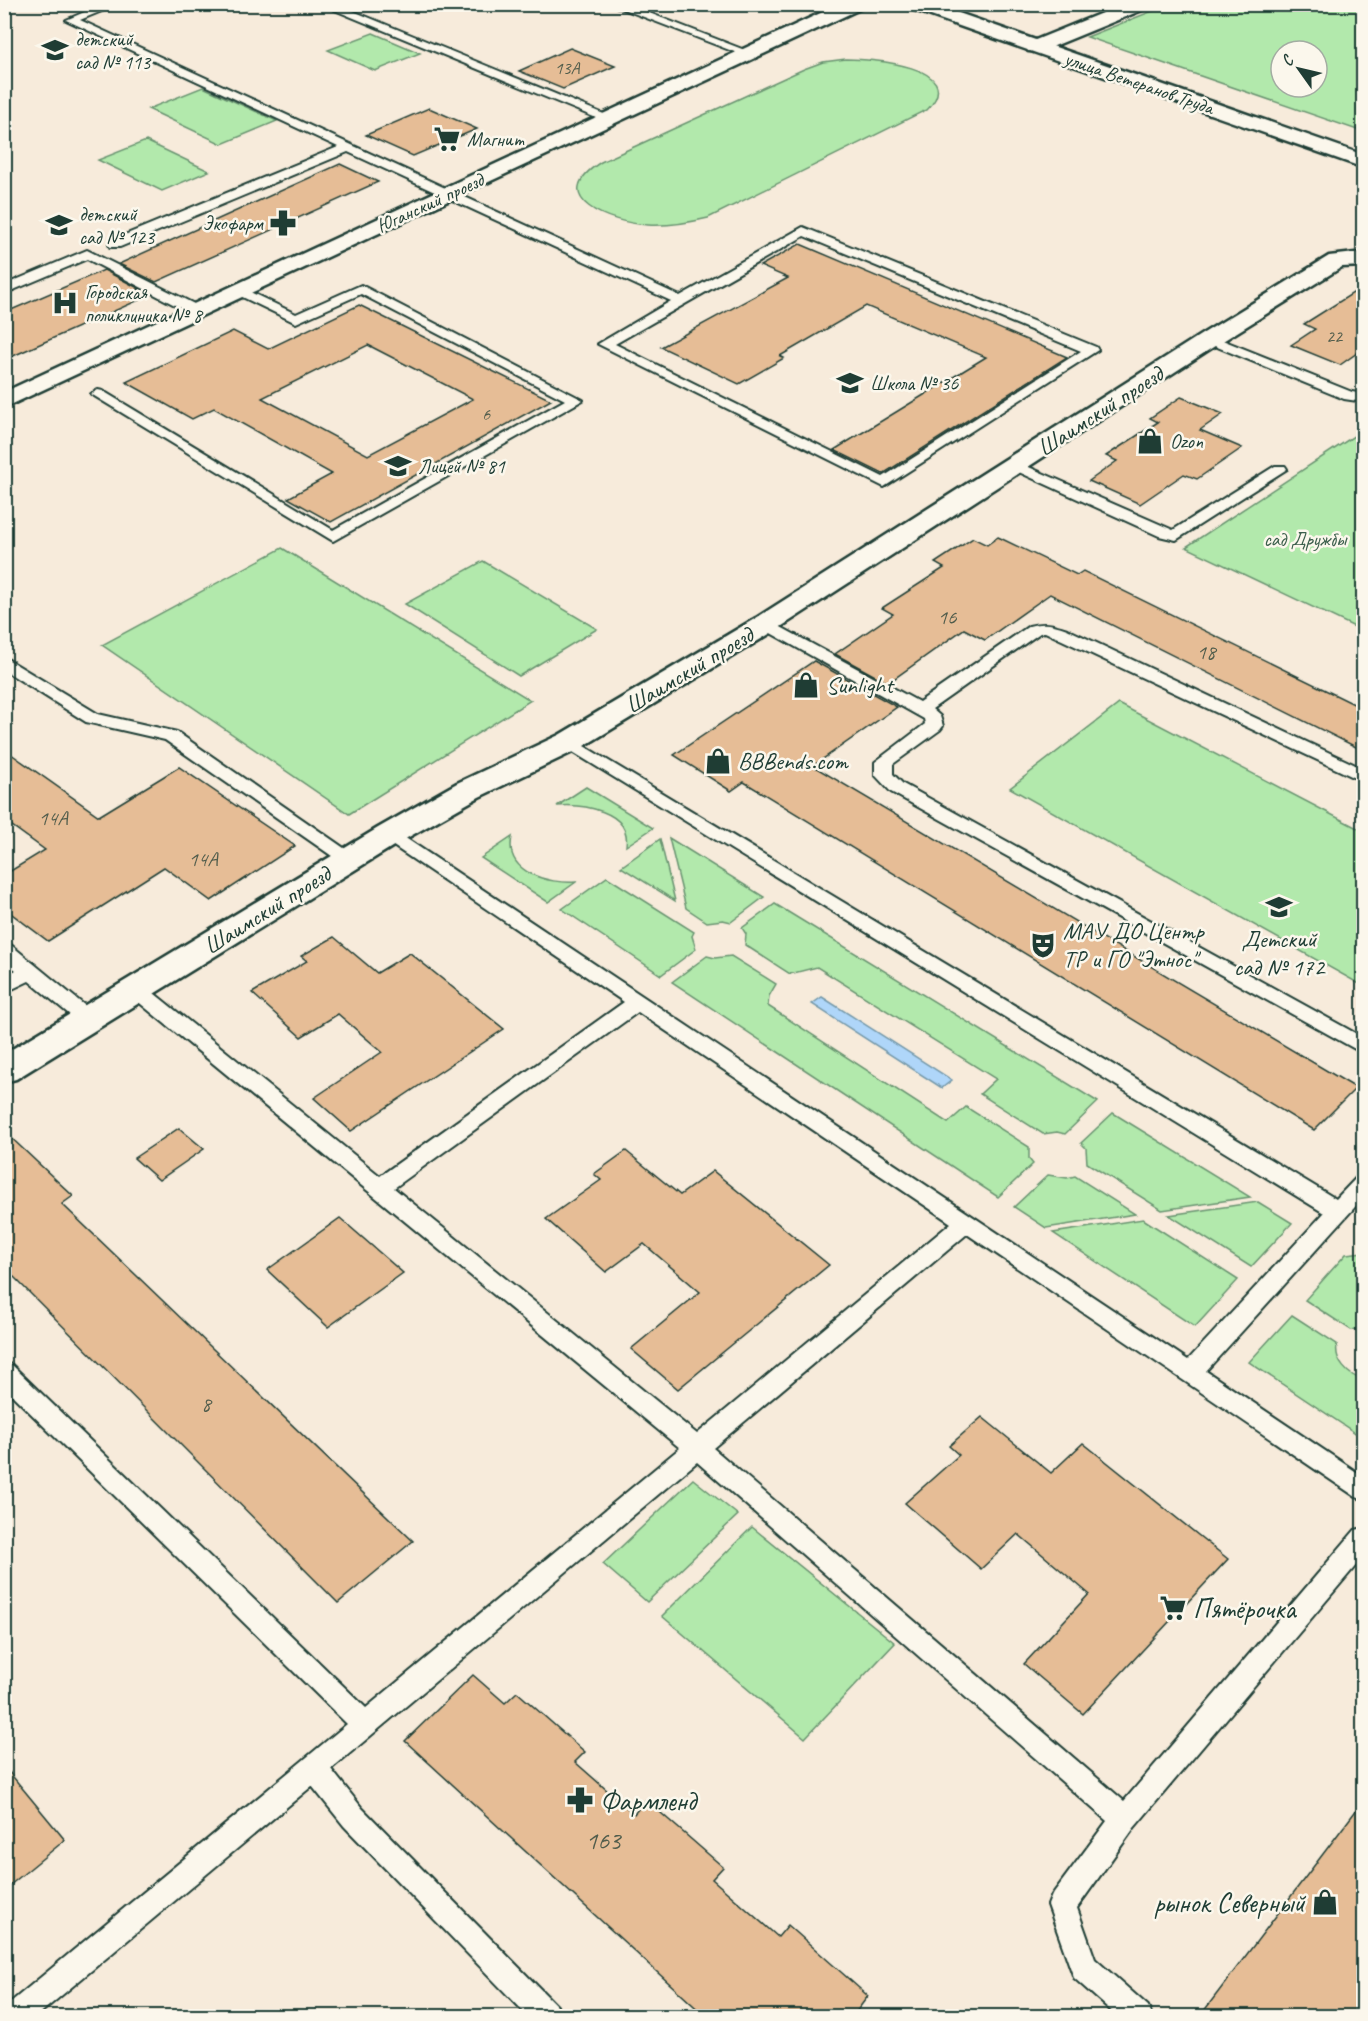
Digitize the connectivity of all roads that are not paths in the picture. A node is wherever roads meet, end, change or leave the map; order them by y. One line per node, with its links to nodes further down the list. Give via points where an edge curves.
1 (114, 4): 10 (lane, via 71,20)
2 (325, 4): 9 (lane)
3 (615, 4): 8 (lane)
4 (856, 4): 8 (street, Юганский проезд)
5 (914, 4): 7 (street, улица Ветеранов Труда)
6 (1141, 4): 7 (street)
7 (1035, 47): 11 (street, улица Ветеранов Труда)
8 (749, 54): 9 (street, Юганский проезд)
9 (609, 119): 12 (street, Юганский проезд)
10 (347, 148): 12 (lane); 13 (lane)
11 (1364, 162)
12 (448, 194): 16 (street, Юганский проезд); 17 (lane)
13 (115, 244)
14 (1364, 259): 19 (street, Шаимский проезд, via 1336,261)
15 (4, 290): 18 (lane, via 87,254)
16 (238, 292): 18 (street, Юганский проезд); 20 (lane, via 296,319 361,289 576,400 333,536)
17 (681, 301): 17 (lane, via 605,344 884,483 1091,350 803,231)
18 (197, 311): 22 (street, Юганский проезд)
19 (1210, 339): 21 (lane, via 1348,396); 23 (street, Шаимский проезд)
20 (98, 394)
21 (1364, 398)
22 (4, 401)
23 (1015, 465): 24 (lane, via 1176,535); 25 (street, Шаимский проезд)
24 (1280, 469)
25 (766, 624): 27 (lane); 28 (street, Шаимский проезд)
26 (4, 662): 31 (lane, via 92,718 171,736)
27 (920, 709): 29 (lane, via 1035,629 1046,627); 38 (lane, via 932,716 934,726 884,762 884,775 897,788)
28 (569, 742): 30 (street, Шаимский проезд, via 468,790); 42 (lane)
29 (1364, 776)
30 (389, 835): 31 (street, Шаимский проезд); 36 (lane)
31 (348, 859): 35 (street, Шаимский проезд)
32 (4, 950): 33 (lane)
33 (30, 971): 34 (lane); 37 (lane)
34 (4, 986)
35 (137, 990): 37 (street, Шаимский проезд); 41 (lane)
36 (638, 1002): 41 (lane); 43 (lane)
37 (88, 1019): 39 (street, Шаимский проезд)
38 (1364, 1047)
39 (4, 1070)
40 (1364, 1183): 42 (lane)
41 (379, 1188): 46 (lane)
42 (1338, 1211): 45 (lane)
43 (966, 1223): 45 (lane); 46 (lane)
44 (4, 1372): 49 (lane)
45 (1190, 1373): 47 (lane)
46 (696, 1447): 49 (lane); 51 (lane)
47 (1364, 1490)
48 (1364, 1538): 51 (lane)
49 (365, 1724): 50 (lane)
50 (313, 1767): 52 (lane); 53 (lane, via 353,1817)
51 (1125, 1819): 54 (lane, via 1062,1905 1084,1968)
52 (16, 2016)
53 (547, 2016)
54 (1138, 2016)

